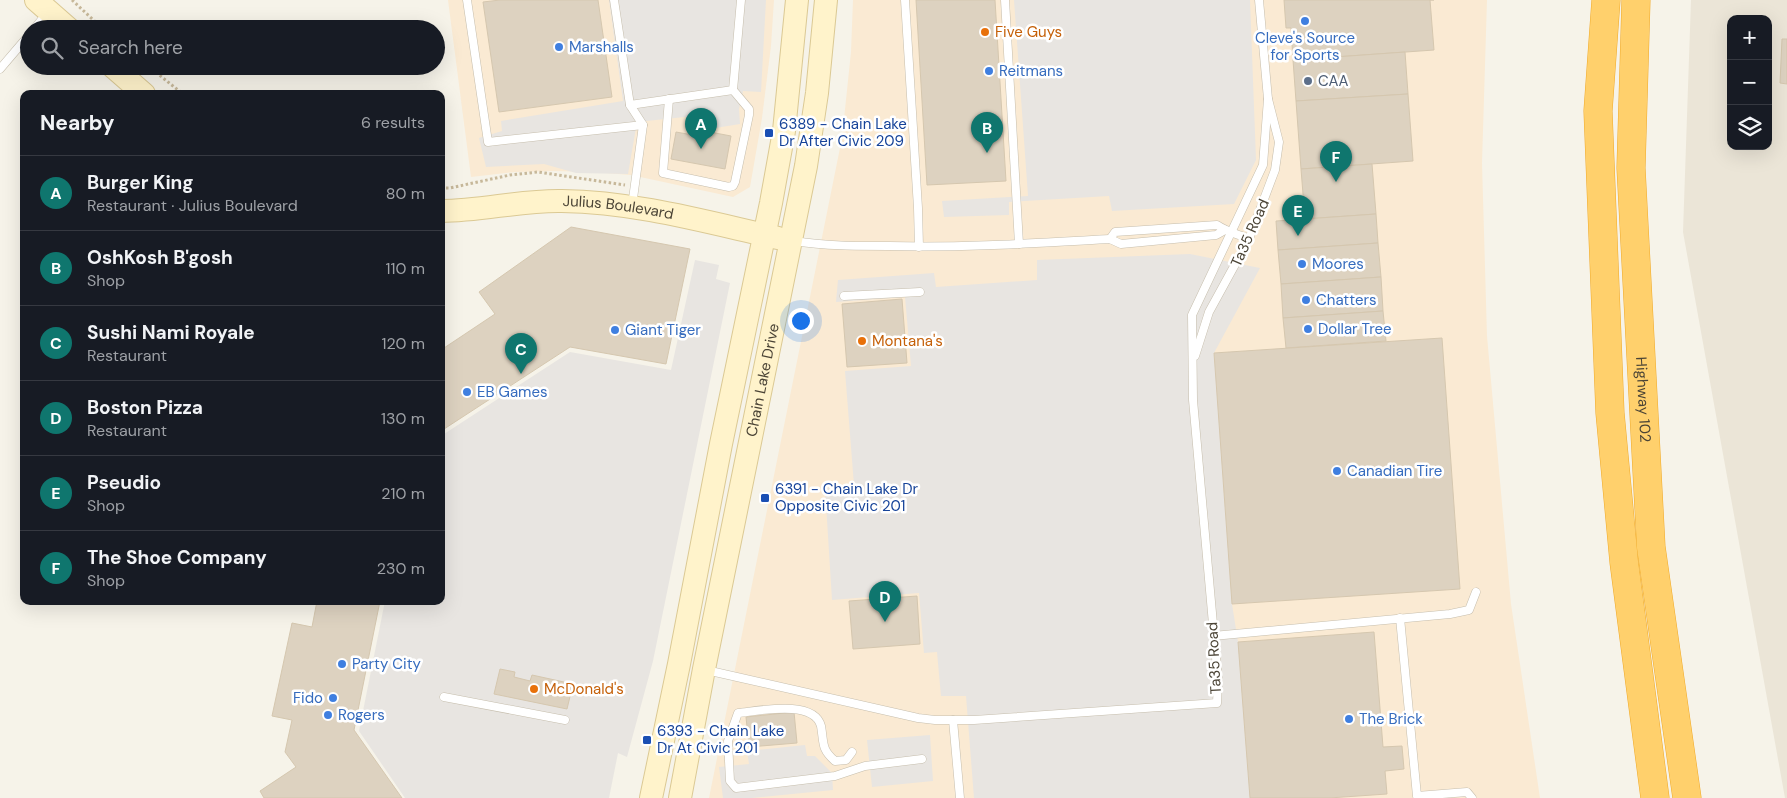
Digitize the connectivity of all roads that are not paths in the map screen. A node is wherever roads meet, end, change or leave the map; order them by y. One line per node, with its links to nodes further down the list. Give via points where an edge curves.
1 (467, 0): 24 (lane, via 488,142)
2 (614, 0): 22 (lane)
3 (741, 0): 19 (lane)
4 (797, 0): 28 (street, Chain Lake Drive, via 784,131)
5 (826, 0): 31 (street, Chain Lake Drive, via 810,144)
6 (905, 0): 33 (lane)
7 (1005, 0): 32 (lane)
8 (1260, 0): 21 (lane, Ta35 Road)
9 (1602, 0): 23 (highway)
10 (1606, 0): 23 (highway)
11 (1636, 0): 52 (highway, Highway 102, via 1631,168 1651,547)
12 (42, 6): 13 (lane); 14 (street)
13 (37, 20)
14 (58, 20)
15 (20, 46): 16 (lane)
16 (0, 69)
17 (122, 75): 18 (street)
18 (139, 90)
19 (733, 90): 20 (lane); 20 (lane, via 749,109 749,115 735,182 729,187 663,173)
20 (669, 99): 22 (lane)
21 (1268, 99): 27 (lane, Ta35 Road, via 1263,165); 30 (lane, Ta35 Road, via 1279,142 1275,170)
22 (630, 105): 24 (lane)
23 (1598, 111): 51 (highway, via 1610,413 1624,562)
24 (643, 125): 25 (lane)
25 (632, 206): 26 (street, Julius Boulevard, via 550,201); 28 (street, Julius Boulevard)
26 (445, 211)
27 (1229, 231): 29 (lane, via 1121,244); 29 (lane, via 1217,224 1115,232); 30 (lane); 36 (lane, Ta35 Road, via 1192,315)
28 (764, 235): 31 (street, Julius Boulevard); 40 (street, Chain Lake Drive)
29 (1110, 239): 32 (lane)
30 (1250, 239): 36 (lane, Ta35 Road, via 1209,312)
31 (792, 240): 33 (lane, via 816,245); 41 (street, Chain Lake Drive)
32 (1019, 244): 33 (lane)
33 (918, 247)
34 (920, 292): 35 (lane)
35 (844, 296)
36 (1193, 362): 39 (lane, Ta35 Road, via 1196,442)
37 (1476, 592): 38 (lane, via 1469,610)
38 (1400, 618): 39 (lane); 50 (lane, via 1417,796 1467,792)
39 (1213, 636): 44 (lane, Ta35 Road, via 1217,703)
40 (679, 664): 41 (street); 47 (street, Chain Lake Drive)
41 (704, 669): 44 (lane, via 918,718); 48 (street, Chain Lake Drive)
42 (444, 697): 43 (lane)
43 (565, 720)
44 (953, 720): 49 (lane)
45 (852, 752): 46 (lane, via 846,760 835,761 826,753 820,723 812,713 795,708 738,713 728,741 730,781 736,788 835,776 865,766)
46 (922, 759)
47 (651, 798)
48 (680, 798)
49 (960, 798)
50 (1472, 798)
51 (1655, 798)
52 (1687, 798)

